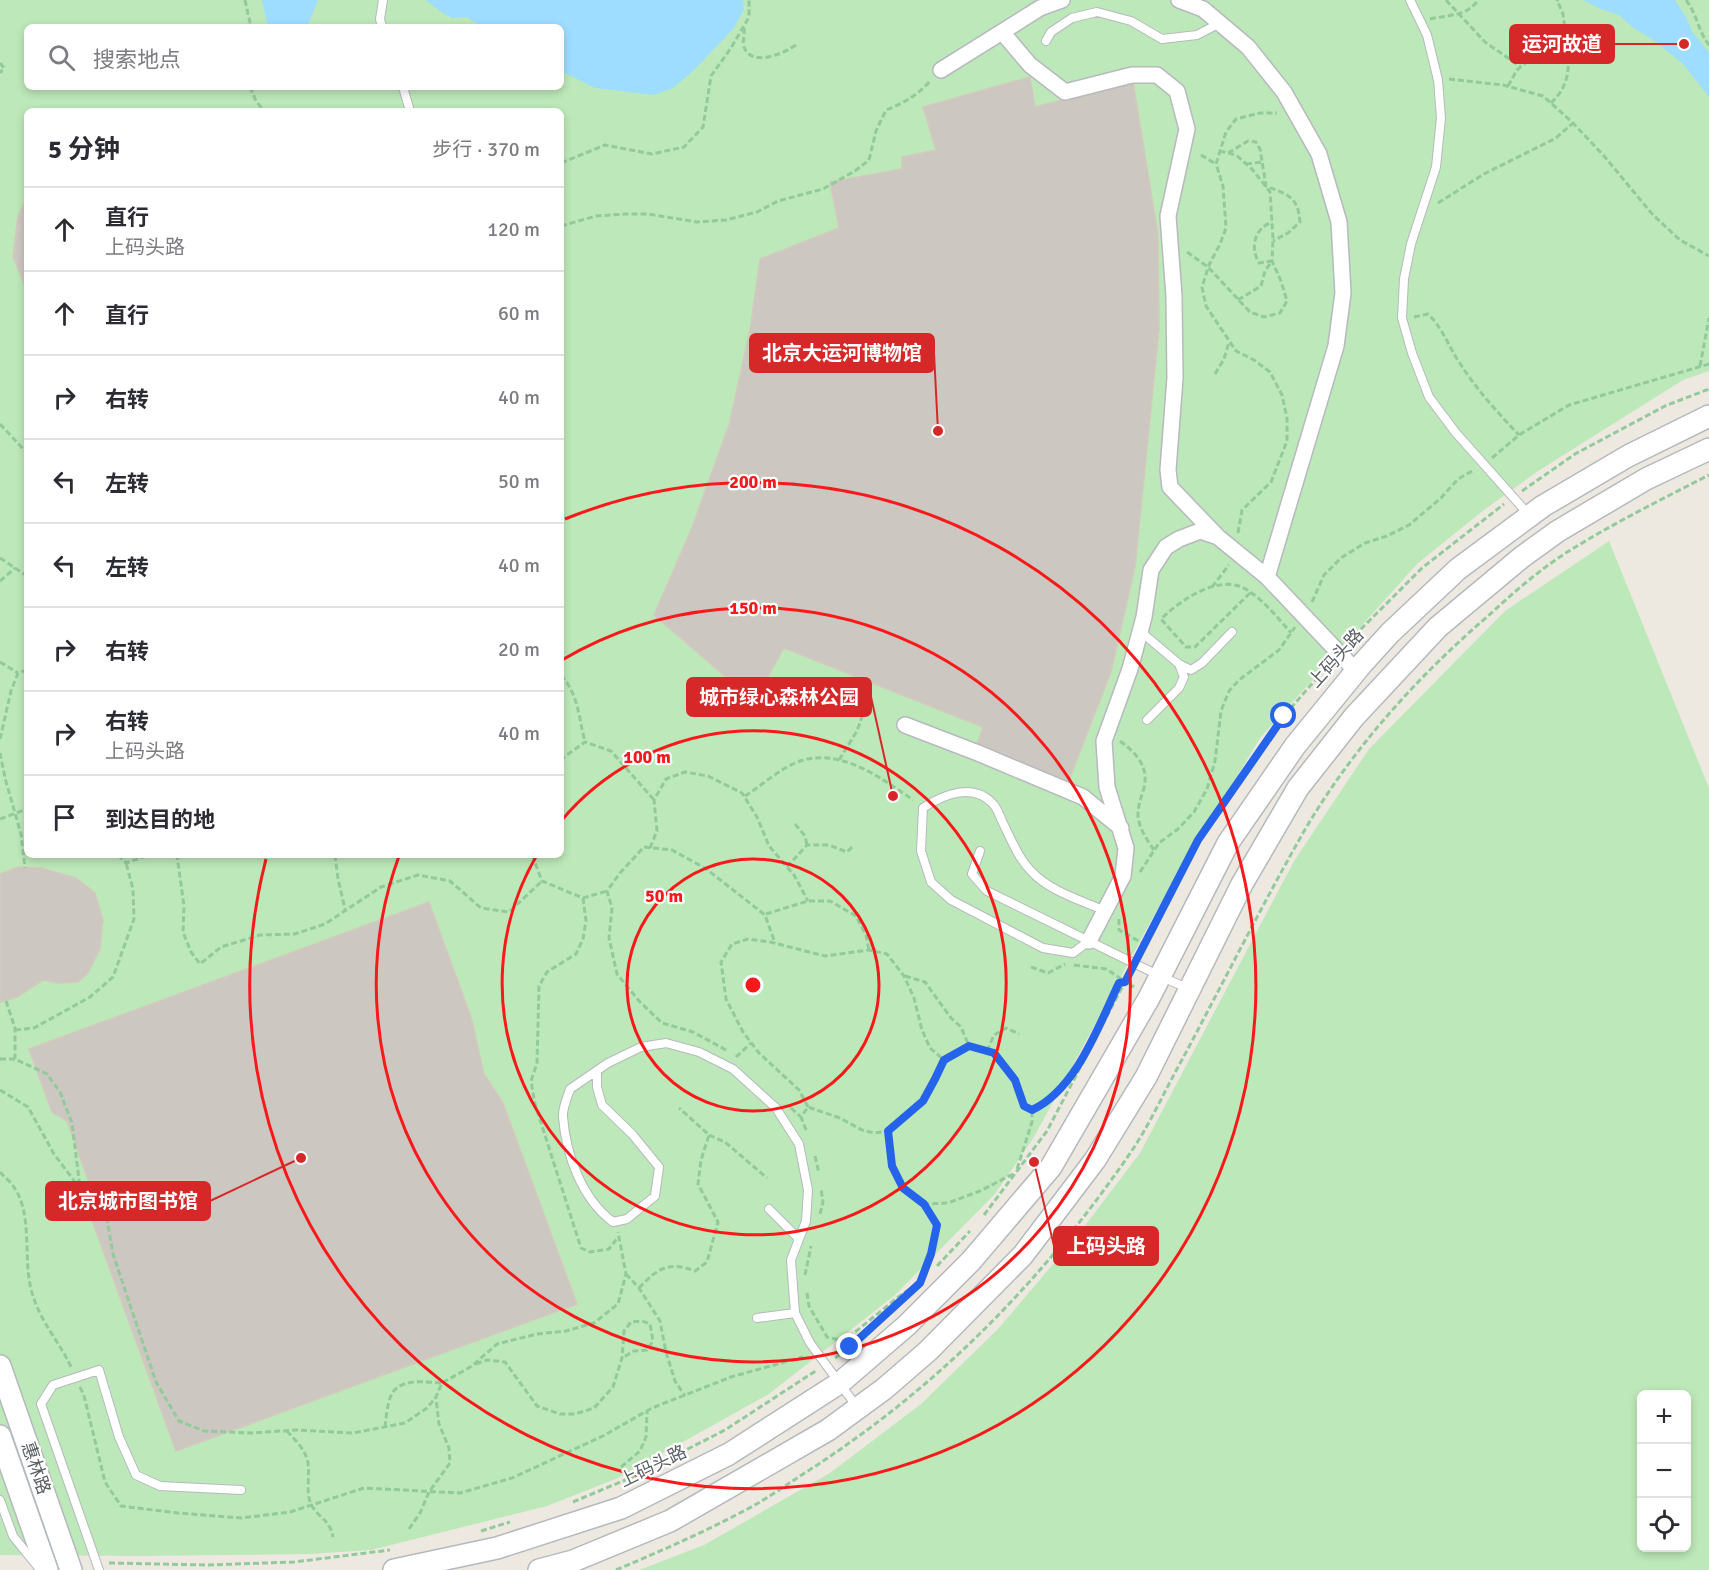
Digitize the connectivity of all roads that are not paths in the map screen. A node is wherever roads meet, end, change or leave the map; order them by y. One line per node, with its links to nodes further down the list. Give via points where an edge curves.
1 (383, 0): 6 (lane)
2 (1062, 0): 7 (street, via 1040,8)
3 (1179, 0): 5 (street, via 1203,9)
4 (1410, 0): 14 (lane, via 1427,35 1438,80 1441,118 1436,167 1404,279 1402,318 1429,397)
5 (1220, 23): 8 (lane, via 1197,35 1162,39 1131,21 1097,12 1072,18 1051,32); 16 (street, via 1248,47 1284,92 1318,154 1339,222 1343,293 1336,346)
6 (381, 24)
7 (1002, 32): 9 (street); 15 (street, via 1030,64 1065,92 1132,75 1157,75 1177,91 1187,129 1168,216 1175,378 1168,470 1170,487)
8 (1046, 41)
9 (940, 70)
10 (404, 90): 11 (lane)
11 (409, 108)
12 (1709, 416): 14 (main road, 上码头路, via 1628,456)
13 (1709, 449): 28 (main road, via 1646,478 1558,531 1438,627 1354,717 1298,788 1242,885)
14 (1530, 516): 20 (main road, 上码头路, via 1458,569)
15 (1218, 537): 16 (street); 17 (street, via 1200,531 1166,548 1151,570)
16 (1267, 577): 20 (street)
17 (1140, 631): 19 (lane); 23 (street, via 1104,741 1107,787)
18 (1232, 632): 19 (lane, via 1191,670)
19 (1179, 664): 21 (lane, via 1184,677 1179,688)
20 (1356, 671): 27 (main road, 上码头路, via 1295,746 1228,843)
21 (1147, 720)
22 (906, 725): 23 (street, via 1083,797)
23 (1121, 828): 25 (street, via 1126,848 1123,876)
24 (980, 851): 26 (lane, via 972,874 987,891)
25 (1105, 911): 26 (street); 26 (lane, via 1059,891 1033,874 1018,854 994,805 976,792 938,798 923,808 921,851 931,882 951,900 1043,948 1073,953)
26 (1089, 941): 27 (lane)
27 (1160, 976): 28 (lane); 35 (main road, 上码头路, via 1051,1167 971,1261 906,1326)
28 (1190, 989): 36 (main road, via 1146,1077 1095,1160 1023,1255 928,1351)
29 (597, 1071): 29 (lane, via 570,1089 563,1115 571,1158 586,1193 613,1222 627,1219 655,1196 659,1167 602,1105); 31 (lane, via 640,1047 666,1043 734,1068 776,1108 799,1144 808,1190 806,1221)
30 (769, 1209): 31 (lane)
31 (799, 1239): 32 (lane, via 791,1260)
32 (795, 1313): 33 (lane); 35 (lane, via 810,1343)
33 (757, 1318)
34 (0, 1366): 44 (main road, 惠林路)
35 (841, 1382): 36 (lane); 40 (main road, 上码头路, via 729,1454 621,1508 497,1548)
36 (858, 1408): 45 (main road, via 828,1430 670,1521 573,1561)
37 (0, 1436): 43 (main road, 惠林路)
38 (241, 1490): 41 (lane, via 160,1486 136,1475 119,1437 99,1370 53,1385 40,1404)
39 (0, 1500): 42 (lane, via 13,1536)
40 (394, 1560)
41 (98, 1566)
42 (41, 1570)
43 (47, 1570)
44 (71, 1570)
45 (538, 1570)

